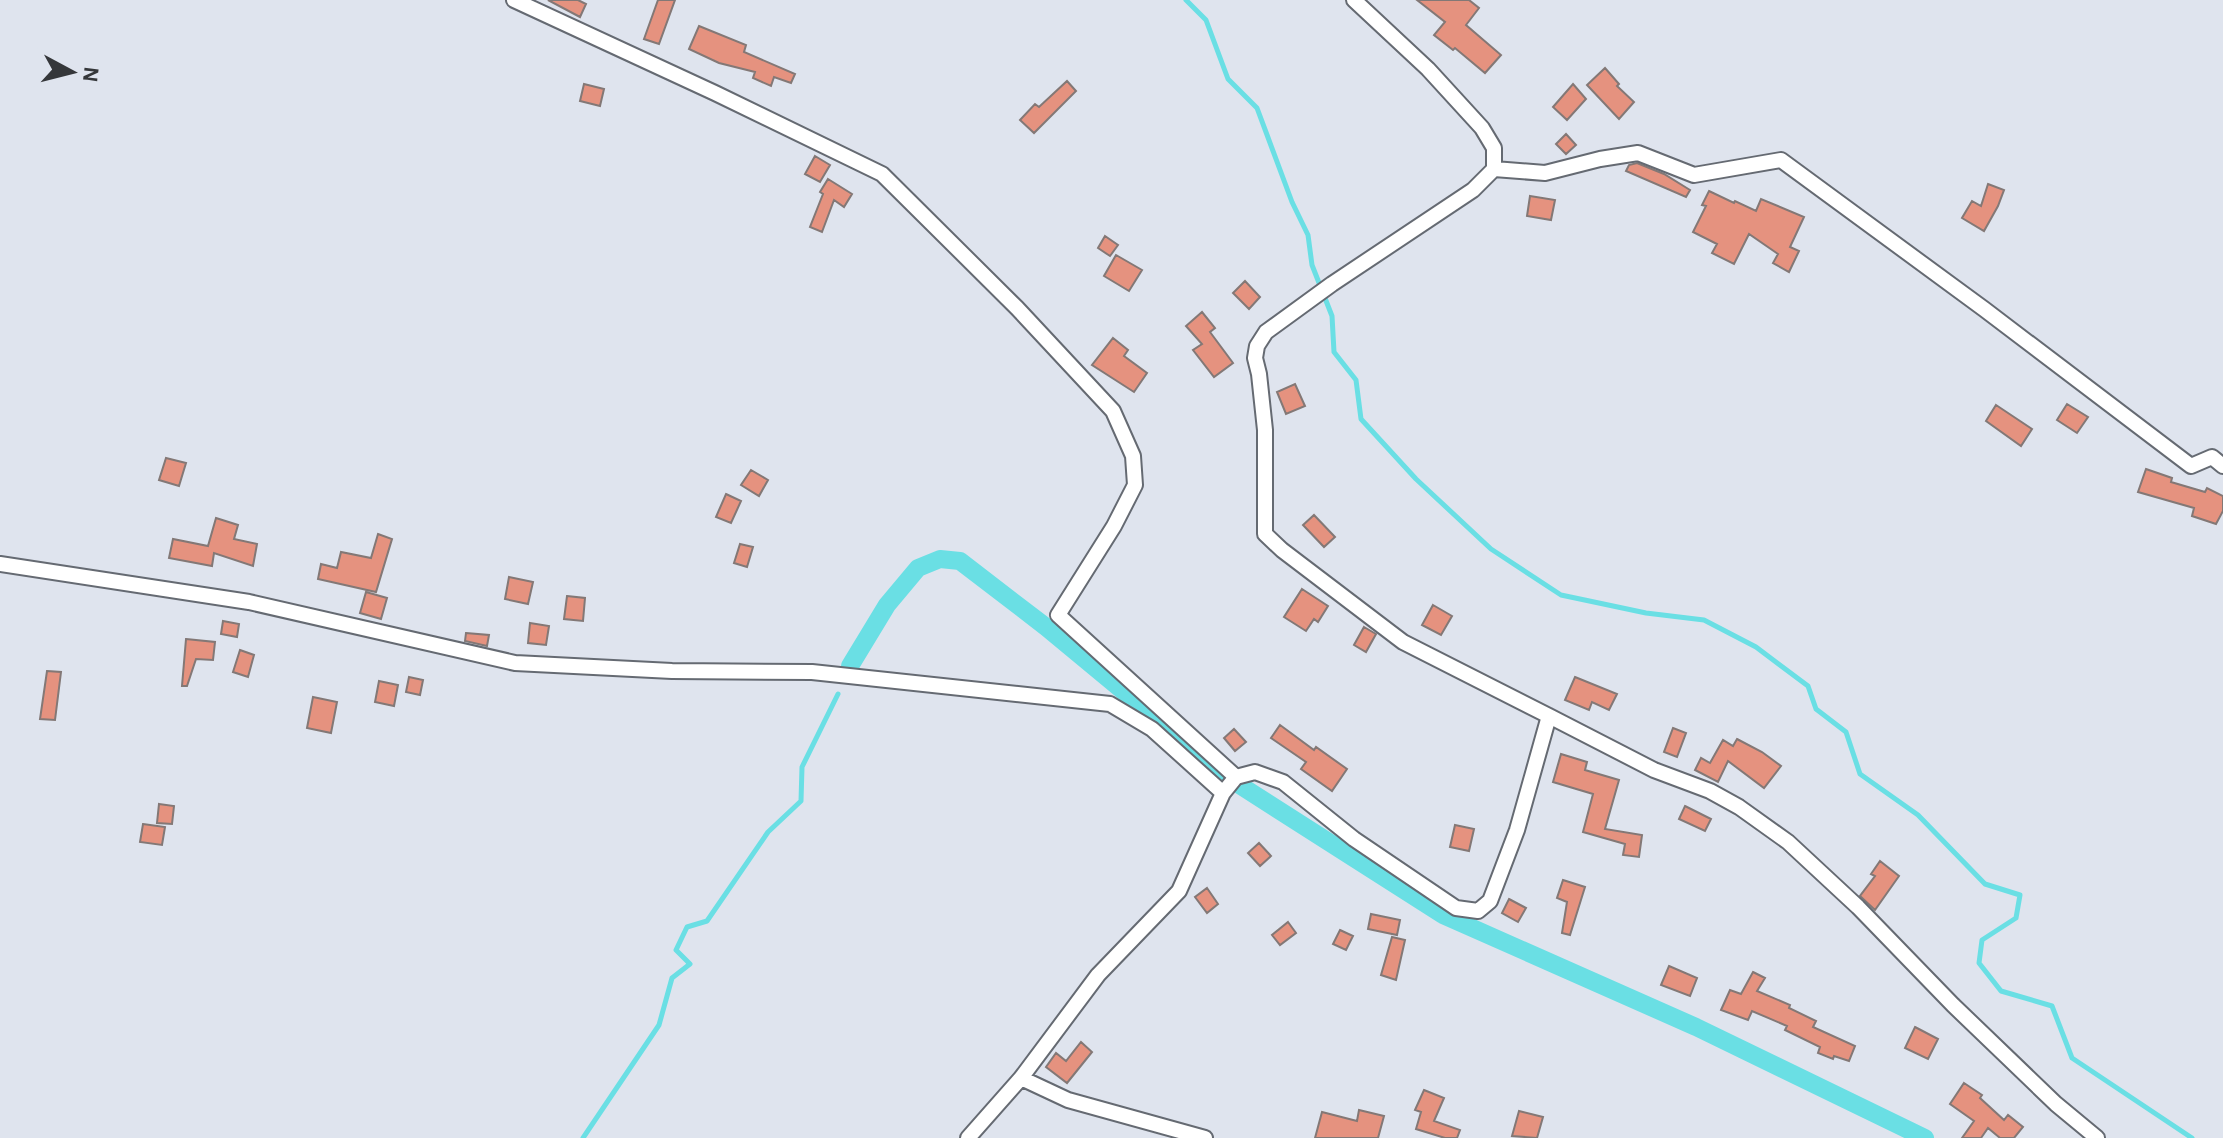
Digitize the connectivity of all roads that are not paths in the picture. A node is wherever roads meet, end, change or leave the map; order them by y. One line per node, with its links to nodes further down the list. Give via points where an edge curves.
1 (514, 0): 7 (street, via 882,174 1113,411 1133,456 1135,485 1058,615)
2 (1354, 0): 3 (street, via 1482,128 1494,148)
3 (1494, 169): 4 (street, via 1545,173 1638,153 1694,175 1781,160 2191,466 2212,457); 6 (street, via 1473,190 1266,332 1257,346 1265,430 1265,534 1403,642)
4 (2223, 466)
5 (0, 564): 8 (street, via 249,602 515,663 812,672 1110,704 1152,729)
6 (1549, 716): 7 (street, via 1517,830 1490,901 1478,911 1456,908 1354,839 1283,782 1255,772); 12 (street, via 1654,770 1710,791 1788,842)
7 (1236, 777): 8 (street)
8 (1223, 793): 9 (street, via 1179,891 1098,975)
9 (1021, 1078): 10 (street); 11 (street, via 1068,1100)
10 (968, 1138)
11 (1205, 1138)
12 (2097, 1138)

